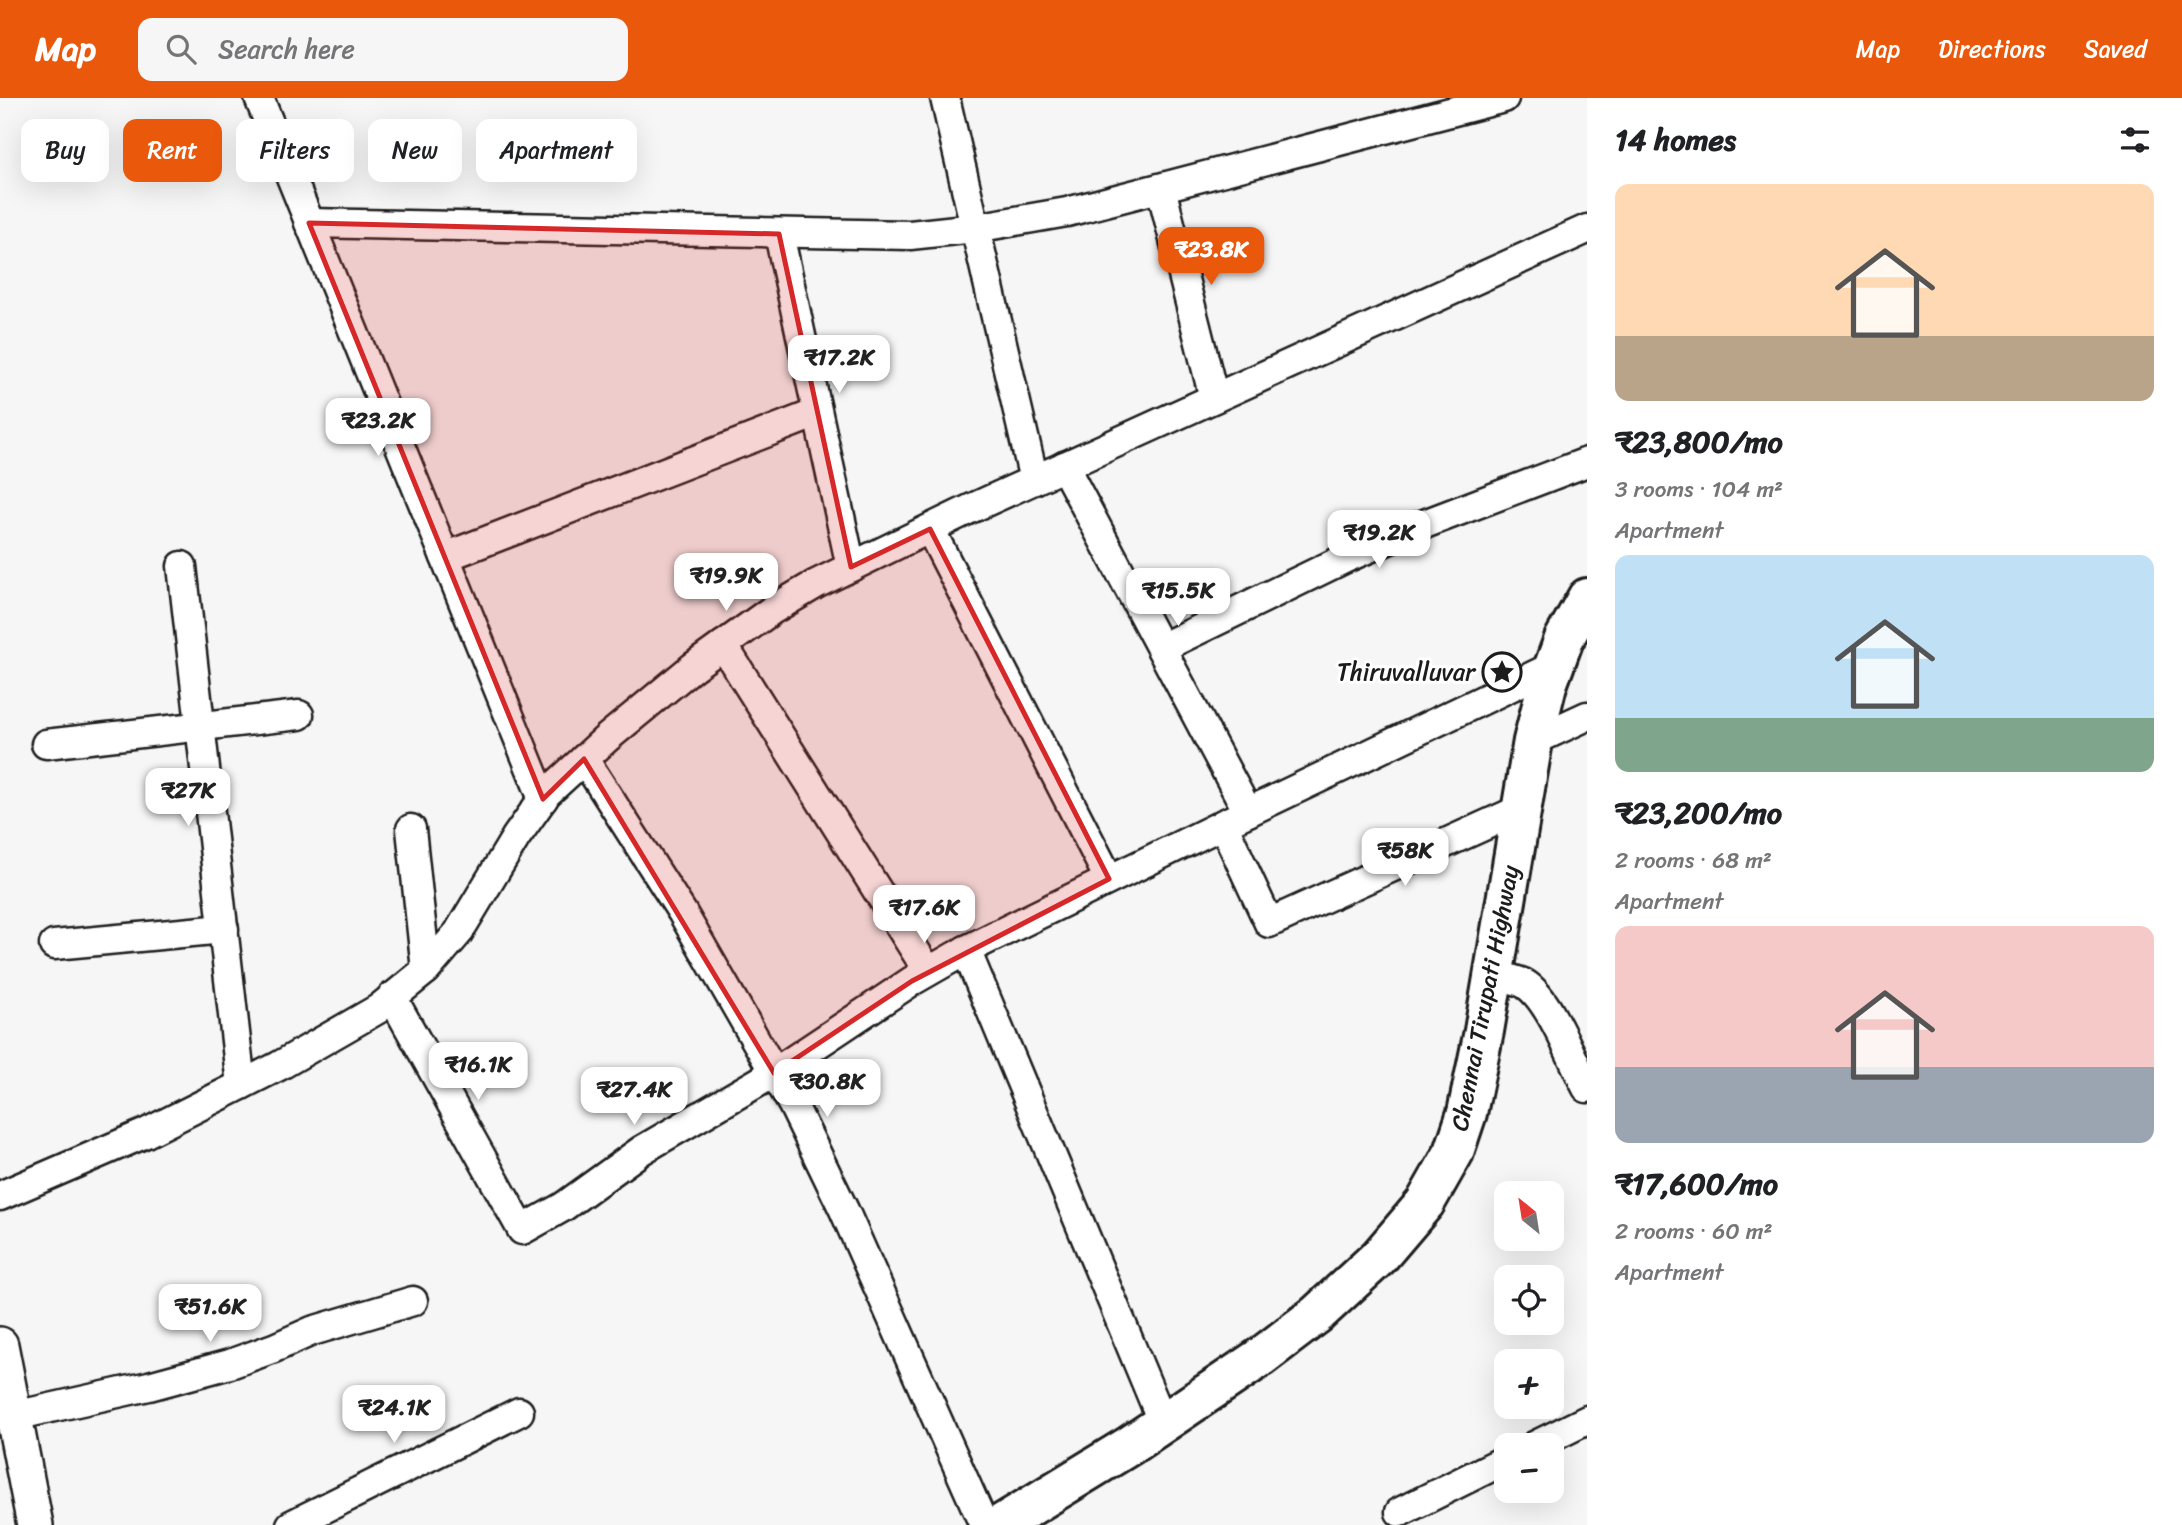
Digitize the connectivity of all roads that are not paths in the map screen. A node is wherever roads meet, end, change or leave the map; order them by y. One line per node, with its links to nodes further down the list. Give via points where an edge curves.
1 (259, 98): 5 (street)
2 (945, 98): 6 (street)
3 (1504, 98): 4 (street)
4 (1161, 188): 6 (street, via 1067,212); 9 (street)
5 (309, 223): 8 (street); 15 (street)
6 (975, 228): 8 (street, via 910,236); 13 (street)
7 (1587, 229): 9 (street)
8 (779, 234): 10 (street)
9 (1214, 398): 12 (street)
10 (817, 413): 15 (street); 17 (street)
11 (1587, 462): 20 (street, via 1346,558)
12 (1065, 466): 13 (street); 20 (street)
13 (1034, 481): 14 (street)
14 (930, 529): 17 (street); 32 (street)
15 (444, 557): 28 (street)
16 (183, 566): 24 (street)
17 (850, 567): 19 (street, via 783,604)
18 (1587, 598): 21 (main road, Chennai Tirupati Highway)
19 (723, 645): 27 (street); 37 (street)
20 (1161, 648): 30 (street)
21 (1554, 666): 25 (main road, Chennai Tirupati Highway); 30 (street)
22 (299, 715): 24 (street)
23 (1587, 716): 25 (street)
24 (201, 726): 26 (street); 33 (street)
25 (1533, 741): 29 (main road, Chennai Tirupati Highway)
26 (46, 744)
27 (584, 759): 28 (street); 40 (street, via 682,912)
28 (543, 799): 36 (street, via 458,933)
29 (1521, 809): 30 (street, via 1269,923); 38 (main road, Chennai Tirupati Highway)
30 (1235, 818): 32 (street)
31 (411, 829): 36 (street)
32 (1109, 879): 35 (street)
33 (224, 929): 34 (street); 41 (street)
34 (54, 945)
35 (966, 950): 37 (street); 49 (street)
36 (426, 970): 39 (street)
37 (928, 971): 40 (street)
38 (1494, 975): 42 (street, via 1525,984 1538,994); 49 (main road, Chennai Tirupati Highway, via 1467,1113 1454,1152 1425,1203 1379,1257 1316,1315)
39 (392, 997): 40 (street, via 522,1230 563,1207 642,1150); 41 (street)
40 (774, 1073): 55 (street, via 844,1210)
41 (241, 1085): 43 (street, via 146,1133)
42 (1587, 1088)
43 (0, 1196)
44 (413, 1301): 46 (street, via 312,1331 229,1364 149,1386)
45 (0, 1345): 46 (street)
46 (8, 1399): 53 (street)
47 (519, 1412): 54 (street)
48 (1587, 1420): 50 (street)
49 (1163, 1423): 56 (main road, Chennai Tirupati Highway)
50 (1560, 1433)
51 (1494, 1465): 52 (street)
52 (1400, 1512)
53 (35, 1525)
54 (291, 1525)
55 (984, 1525)
56 (1000, 1525)

